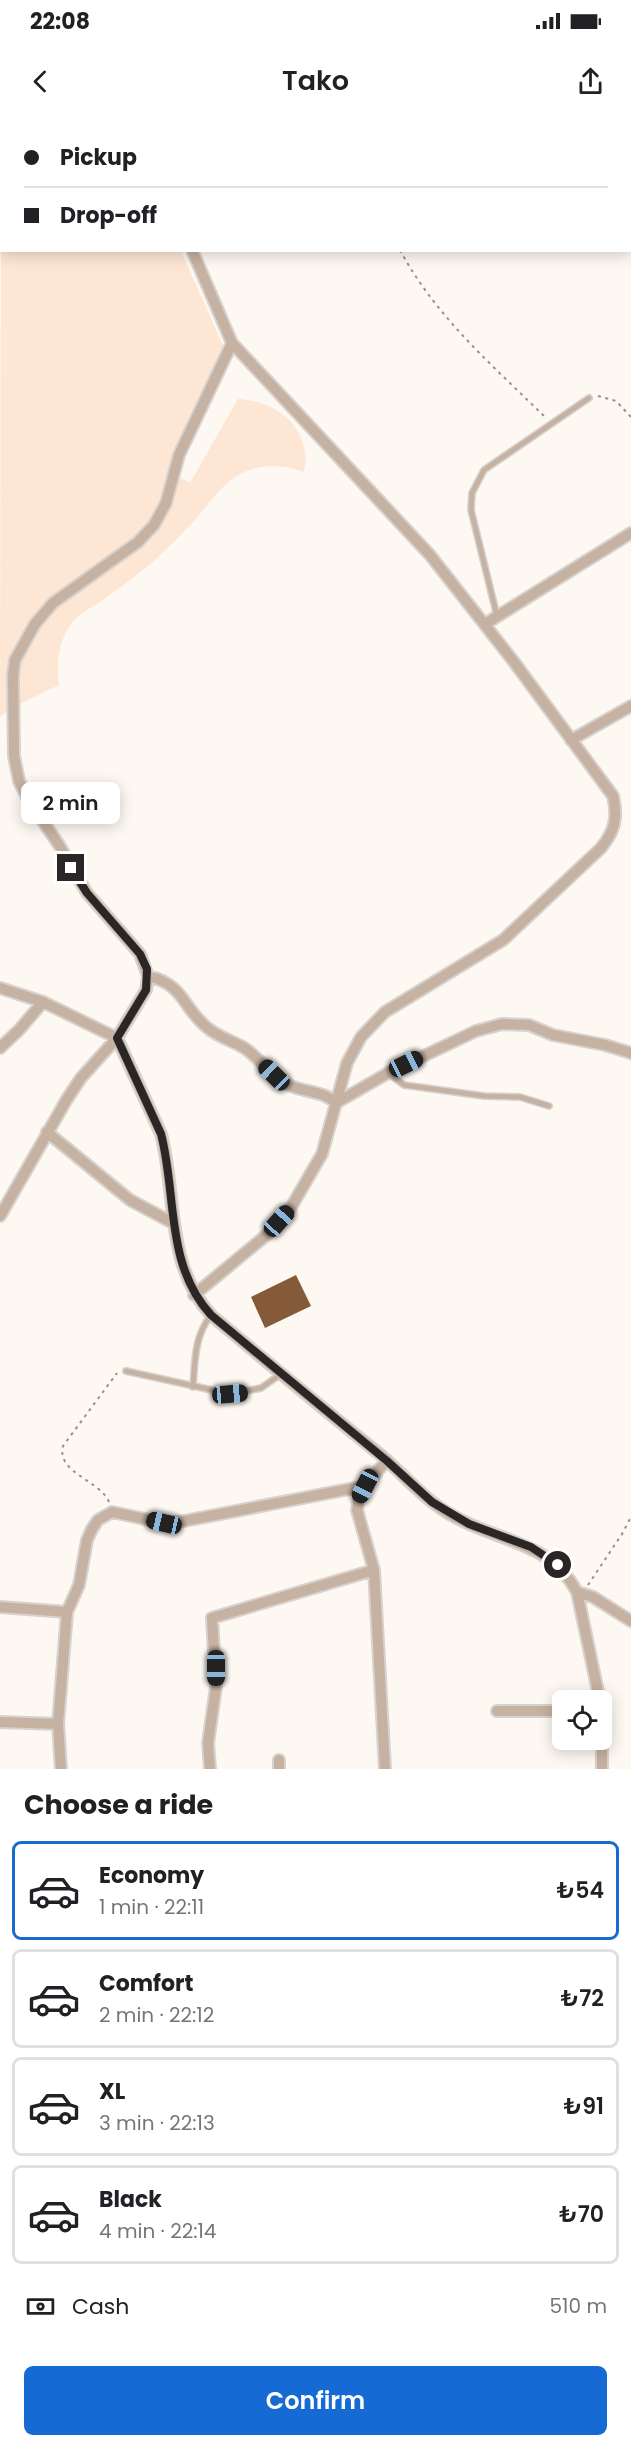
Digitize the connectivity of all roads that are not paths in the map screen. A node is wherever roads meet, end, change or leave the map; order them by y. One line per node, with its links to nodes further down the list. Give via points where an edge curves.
1 (193, 252): 2 (street)
2 (232, 343): 6 (street, via 430,555); 9 (street, via 179,455 161,514 138,542 64,593 43,614 15,660 14,756 23,790 87,893 140,954)
3 (589, 398): 5 (lane, via 484,470 472,493 472,518)
4 (631, 533): 5 (street)
5 (497, 616): 6 (street)
6 (484, 624): 8 (street)
7 (631, 706): 8 (street)
8 (572, 740): 16 (street, via 613,796 615,824 610,837 503,940 385,1012 361,1037 346,1063)
9 (148, 976): 12 (street, via 146,990); 16 (street, via 172,985 207,1028 250,1052 280,1080)
10 (0, 988): 11 (street)
11 (43, 1002): 12 (street); 13 (street)
12 (117, 1038): 18 (street, via 81,1078); 20 (street, via 161,1134)
13 (0, 1048)
14 (631, 1053): 15 (street, via 529,1026 502,1024 476,1031)
15 (388, 1073): 16 (street); 17 (lane, via 404,1085 520,1097)
16 (336, 1103): 21 (street, via 322,1154 290,1209 269,1233)
17 (549, 1106)
18 (47, 1132): 19 (street); 20 (street, via 130,1200)
19 (0, 1216)
20 (173, 1223): 21 (street, via 180,1262)
21 (194, 1295): 22 (street)
22 (211, 1315): 24 (street); 25 (lane, via 196,1344)
23 (126, 1371): 25 (lane)
24 (281, 1374): 25 (lane, via 261,1388 243,1393); 26 (street)
25 (193, 1387)
26 (387, 1461): 27 (street); 29 (street, via 449,1514 546,1556)
27 (365, 1486): 28 (street, via 357,1510); 31 (street, via 179,1522 164,1523 112,1512 98,1520 87,1540 79,1585)
28 (374, 1570): 40 (street, via 212,1618 216,1688 208,1743); 41 (street)
29 (580, 1593): 32 (street); 33 (street)
30 (0, 1607): 31 (street)
31 (67, 1612): 37 (street)
32 (631, 1621)
33 (598, 1690)
34 (496, 1711): 35 (street)
35 (552, 1711)
36 (0, 1722): 37 (street)
37 (58, 1724): 39 (street)
38 (602, 1750): 42 (street)
39 (61, 1769)
40 (210, 1769)
41 (385, 1769)
42 (602, 1769)

